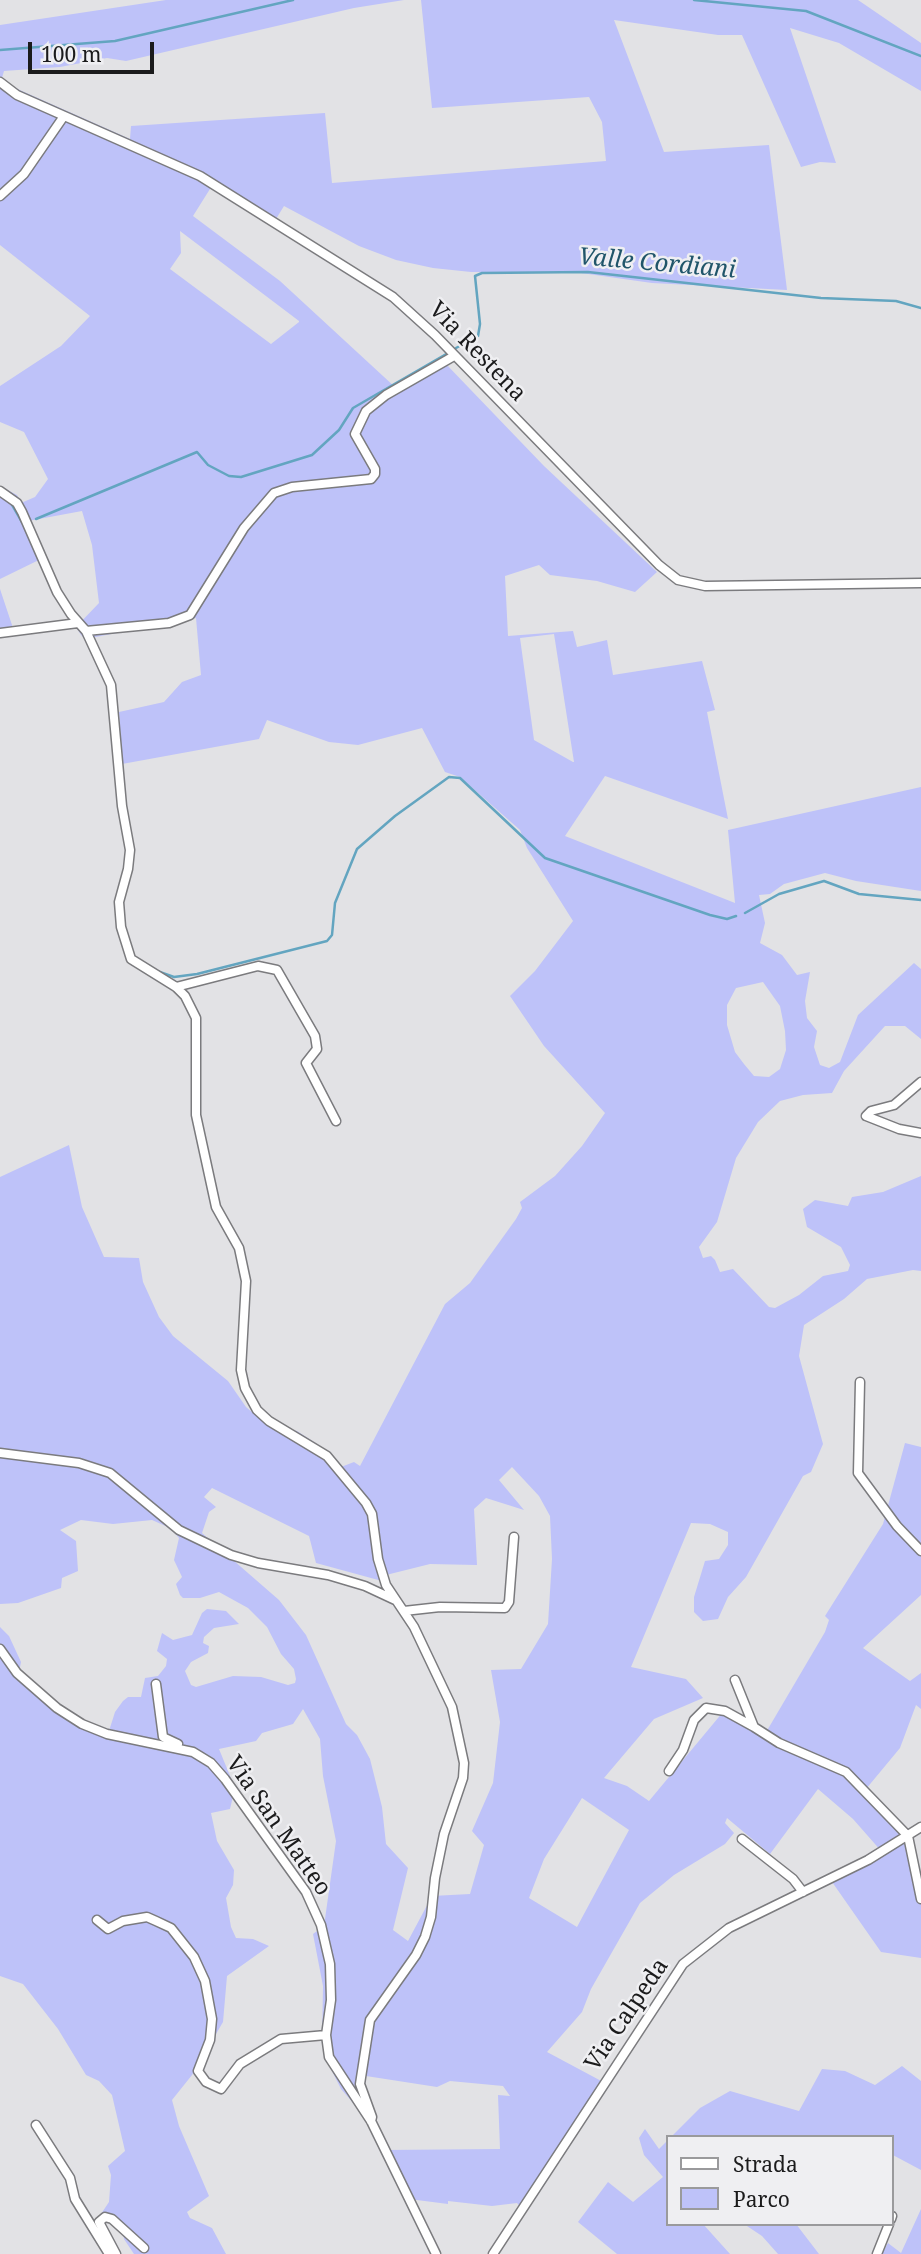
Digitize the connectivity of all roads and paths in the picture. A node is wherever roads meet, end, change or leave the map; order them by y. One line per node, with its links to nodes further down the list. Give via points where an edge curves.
1 (0, 82): 2 (street, Via Restena, via 17,95)
2 (64, 116): 3 (street, via 24,174); 4 (street, Via Restena, via 200,176 393,297)
3 (0, 196)
4 (454, 356): 6 (street, Via Restena, via 678,580 714,586); 8 (street, via 366,411 355,434 375,469 371,479 274,493 250,519 190,615 169,623)
5 (0, 491): 7 (street, via 17,503 57,592)
6 (921, 583)
7 (78, 623): 8 (street); 9 (street)
8 (86, 631): 10 (street, via 115,703 119,786 130,849 119,902 124,939 136,965)
9 (0, 633)
10 (176, 987): 12 (street, via 258,966 277,970 315,1036 317,1049 306,1063); 18 (street, via 186,996 196,1018 196,1115 216,1207 239,1248 244,1269 241,1370 245,1388 269,1421 327,1455 366,1503 372,1514 378,1559)
11 (921, 1082): 13 (street, via 894,1105 866,1116)
12 (336, 1121)
13 (921, 1133)
14 (860, 1382): 17 (street, via 858,1473)
15 (0, 1453): 18 (street, via 79,1463 110,1473 179,1530 231,1555 328,1575)
16 (514, 1537): 19 (street, via 505,1608)
17 (921, 1551)
18 (395, 1600): 19 (street)
19 (404, 1611): 33 (street, via 452,1707 464,1763 444,1833 425,1937 370,2020 360,2084)
20 (0, 1649): 24 (street, Via San Matteo, via 17,1673 82,1724 107,1734)
21 (735, 1680): 23 (street)
22 (156, 1684): 24 (street, via 163,1737)
23 (754, 1727): 25 (street, via 706,1708 694,1720); 27 (street, via 846,1772)
24 (193, 1752): 32 (street, Via San Matteo, via 225,1779 306,1892 321,1925 330,1964)
25 (669, 1771)
26 (921, 1827): 27 (street, Via Calpeda)
27 (908, 1836): 29 (street, Via Calpeda); 30 (street)
28 (742, 1839): 29 (street)
29 (803, 1892): 40 (street, Via Calpeda, via 729,1928 683,1964)
30 (921, 1899)
31 (97, 1920): 32 (street, via 108,1929 147,1917 171,1928 194,1957 205,1981 212,2019 210,2040 198,2071 206,2082 221,2089 240,2064 281,2039)
32 (326, 2035): 33 (street, Via San Matteo, via 329,2057)
33 (371, 2122): 39 (street, Via San Matteo)
34 (36, 2124): 37 (street)
35 (889, 2226): 41 (street)
36 (144, 2248): 38 (street, via 105,2217 99,2222)
37 (109, 2254)
38 (116, 2254)
39 (436, 2254)
40 (493, 2254)
41 (877, 2254)

